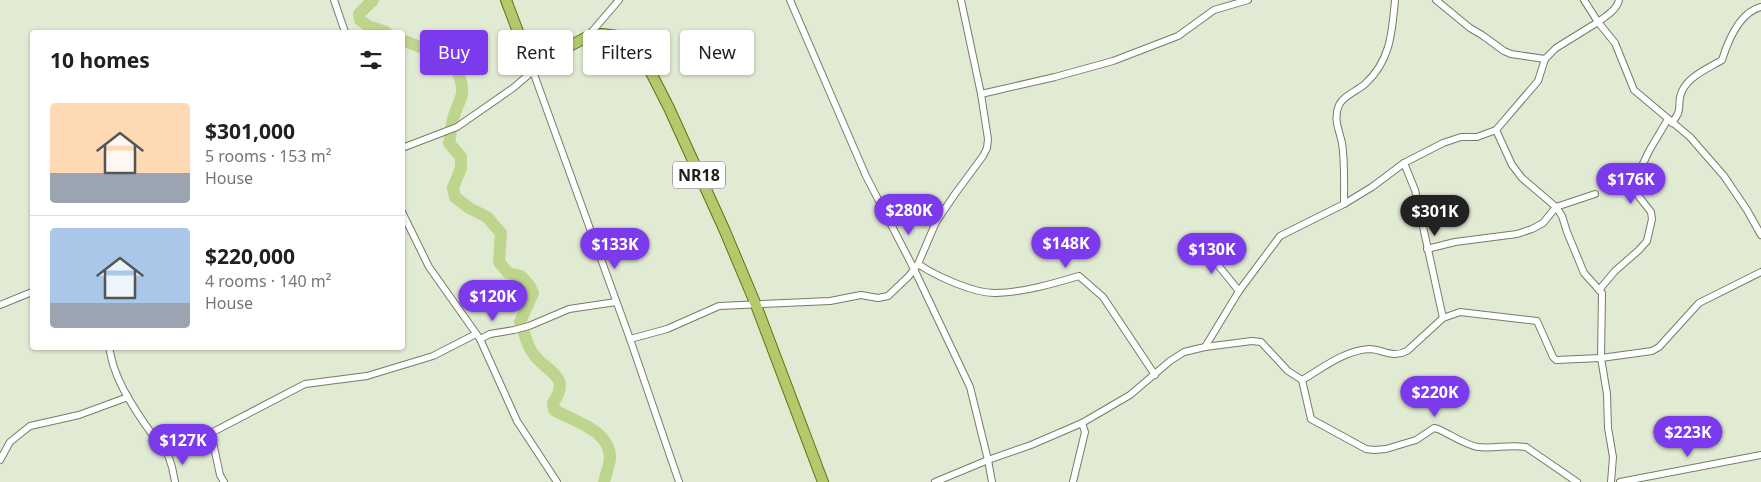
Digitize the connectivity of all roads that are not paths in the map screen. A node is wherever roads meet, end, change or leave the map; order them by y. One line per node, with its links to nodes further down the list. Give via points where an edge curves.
1 (334, 0): 13 (street)
2 (506, 0): 14 (main road)
3 (619, 0): 15 (street)
4 (790, 0): 32 (street, via 866,176)
5 (961, 0): 20 (street)
6 (1248, 0): 20 (street, via 1214,10 1178,36 1113,61)
7 (1395, 0): 26 (street, via 1391,40 1383,61 1366,83 1340,103 1336,112 1342,143)
8 (1436, 0): 16 (street, via 1504,52)
9 (1584, 0): 12 (street)
10 (1619, 0): 12 (street, via 1614,10)
11 (1761, 7): 21 (street, via 1752,9 1737,28 1722,60 1690,79 1681,94 1680,113)
12 (1598, 22): 16 (street, via 1556,48); 21 (street, via 1615,43 1634,90)
13 (344, 30)
14 (517, 30)
15 (594, 30)
16 (1545, 59): 22 (street, via 1538,81)
17 (525, 75): 23 (street, via 513,88 456,127)
18 (535, 75): 37 (street)
19 (652, 75): 39 (main road, NR18)
20 (981, 94): 32 (street, via 987,148 936,222)
21 (1670, 121): 29 (street, via 1690,137 1724,176); 34 (street, via 1649,151 1633,185 1651,212 1647,241)
22 (1496, 130): 24 (street, via 1443,143); 27 (street, via 1512,165 1522,178)
23 (405, 147)
24 (1404, 163): 26 (street); 30 (street, via 1415,190)
25 (1595, 194): 27 (street)
26 (1344, 204): 35 (street, via 1280,236)
27 (1556, 207): 30 (street, via 1543,223 1517,234); 34 (street, via 1584,273)
28 (405, 218): 41 (street, via 429,267)
29 (1761, 235)
30 (1427, 249): 40 (street)
31 (1185, 253): 35 (street, via 1200,250 1209,254)
32 (916, 266): 39 (street, via 888,296 861,295 830,301); 46 (street, via 979,291 995,293 1040,287 1079,276 1103,297); 54 (street, via 970,388)
33 (1761, 272): 45 (street, via 1699,304 1652,351)
34 (1599, 290): 45 (street, via 1603,301)
35 (1240, 291): 43 (street)
36 (30, 293): 38 (street)
37 (616, 302): 41 (street, via 569,309 529,326); 42 (street)
38 (0, 305)
39 (756, 305): 42 (street, via 719,306 666,329); 59 (main road, NR18)
40 (1442, 318): 45 (street, via 1460,312 1537,321 1556,360); 47 (street, via 1407,352 1400,355 1371,349 1343,354)
41 (478, 336): 50 (street, via 434,356 367,376 305,384); 57 (street, via 517,421)
42 (630, 339): 58 (street)
43 (1205, 347): 46 (street, via 1184,352); 47 (street, via 1261,342 1288,371)
44 (110, 350): 48 (street, via 115,371)
45 (1601, 358): 64 (street, via 1613,457)
46 (1155, 374): 49 (street, via 1130,395)
47 (1302, 380): 63 (street, via 1311,419 1366,449 1386,449 1416,440 1434,428 1475,447 1526,447)
48 (128, 397): 51 (street, via 154,439); 53 (street, via 79,415 30,426 10,442)
49 (1082, 423): 54 (street); 62 (street, via 1085,432)
50 (211, 433): 51 (street); 56 (street)
51 (167, 452): 55 (street)
52 (1761, 455): 65 (street)
53 (0, 460)
54 (988, 460): 60 (street); 61 (street)
55 (175, 482)
56 (224, 482)
57 (558, 482)
58 (679, 482)
59 (823, 482)
60 (935, 482)
61 (992, 482)
62 (1073, 482)
63 (1578, 482)
64 (1611, 482)
65 (1620, 482)

